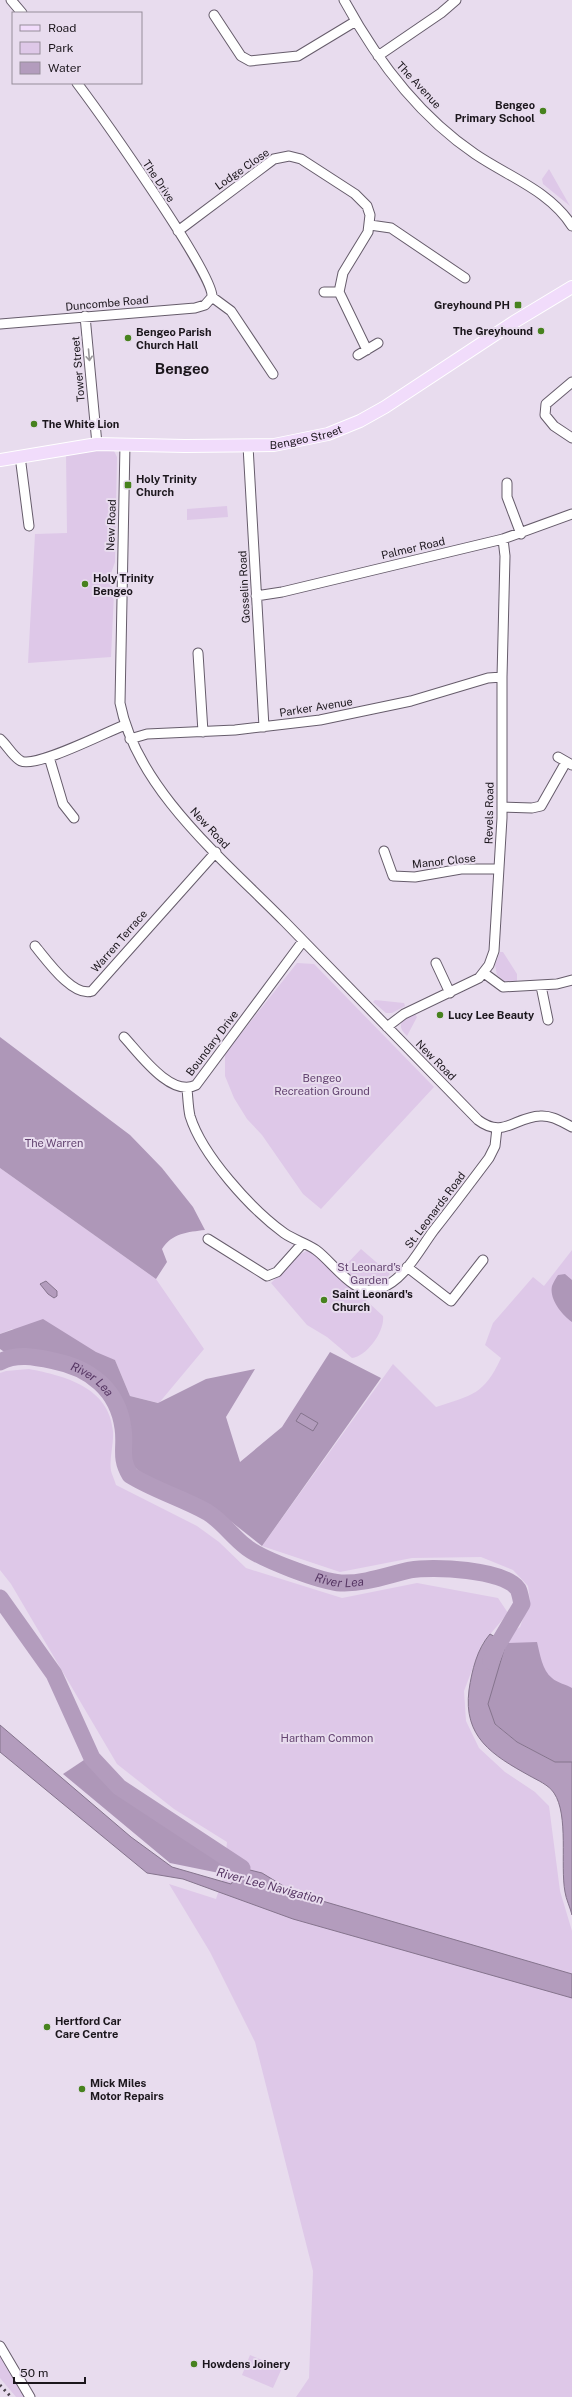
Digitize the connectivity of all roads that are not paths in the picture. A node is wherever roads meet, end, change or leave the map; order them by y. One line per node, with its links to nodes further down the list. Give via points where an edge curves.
1 (11, 0): 4 (street)
2 (344, 0): 6 (street, The Avenue)
3 (456, 0): 7 (street)
4 (21, 12)
5 (214, 15): 6 (street, via 241,56 250,61 298,56)
6 (356, 21): 7 (street, The Avenue)
7 (378, 56): 10 (street, The Avenue, via 413,98 444,129 476,155 553,202)
8 (78, 84): 11 (street, The Drive)
9 (370, 225): 11 (street, Lodge Close, via 369,210 361,198 306,162 284,156 269,162); 12 (street, via 391,228); 15 (street, via 365,238 343,272)
10 (572, 226)
11 (178, 231): 16 (street, The Drive, via 207,280)
12 (466, 278)
13 (572, 287): 27 (main road, Bengeo Street, via 360,421 313,438 274,445)
14 (324, 292): 15 (street)
15 (339, 292): 20 (street)
16 (212, 297): 17 (street, Duncombe Road, via 205,305 195,308); 22 (street, via 231,311)
17 (85, 316): 18 (street, Duncombe Road); 25 (street, Tower Street, one-way to 25)
18 (0, 324)
19 (378, 344): 20 (street)
20 (367, 350): 21 (street)
21 (358, 355)
22 (273, 374)
23 (572, 382): 24 (street, via 546,404 545,414 554,426)
24 (572, 438)
25 (97, 444): 26 (main road, Bengeo Street); 28 (main road, Bengeo Street)
26 (125, 444): 27 (main road, Bengeo Street); 38 (street, New Road, via 119,691)
27 (248, 446): 35 (street, Gosselin Road)
28 (20, 456): 29 (main road, Bengeo Street); 32 (street)
29 (0, 460)
30 (507, 483): 33 (street, via 507,497)
31 (572, 514): 33 (street, Palmer Road)
32 (29, 526)
33 (521, 534): 34 (street, Palmer Road)
34 (503, 539): 35 (street, Palmer Road); 37 (street, Revels Road, via 505,556)
35 (256, 596): 39 (street, Gosselin Road)
36 (198, 654): 40 (street)
37 (502, 677): 39 (street, Parker Avenue, via 488,678 368,711); 45 (street, Revels Road)
38 (125, 725): 42 (street, New Road); 43 (street)
39 (264, 727): 40 (street, Parker Avenue)
40 (202, 732): 42 (street, Parker Avenue, via 147,734)
41 (0, 739): 43 (street, via 22,761 32,762)
42 (130, 739): 48 (street, New Road, via 155,782)
43 (49, 757): 46 (street, via 63,804)
44 (565, 761): 45 (street, via 541,806)
45 (502, 807): 49 (street, Revels Road)
46 (74, 818)
47 (384, 851): 49 (street, Manor Close, via 393,876 415,878 461,869)
48 (216, 852): 50 (street, New Road); 51 (street, Warren Terrace, via 92,991 84,992 71,986)
49 (499, 869): 53 (street, Revels Road, via 494,951)
50 (303, 941): 58 (street, New Road); 60 (street, Boundary Drive, via 201,1081)
51 (35, 946)
52 (436, 963): 56 (street)
53 (484, 973): 55 (street, via 503,987); 56 (street, Revels Road, via 473,983)
54 (572, 980): 55 (street)
55 (541, 986): 57 (street)
56 (450, 993): 58 (street, Revels Road, via 404,1014)
57 (548, 1020)
58 (387, 1027): 61 (street, New Road, via 478,1120)
59 (124, 1037): 60 (street, Boundary Drive, via 161,1076)
60 (187, 1089): 64 (street, St. Leonards Road, via 188,1105 194,1125 222,1170 257,1210)
61 (497, 1128): 62 (street, via 540,1116 553,1118); 66 (street, St. Leonards Road, via 495,1146 489,1158)
62 (572, 1128)
63 (208, 1239): 64 (street, via 267,1276 277,1272)
64 (302, 1244): 66 (street, St. Leonards Road, via 315,1249 352,1283 367,1291 388,1286)
65 (483, 1260): 66 (street, via 451,1301)
66 (407, 1267)
67 (0, 2346): 68 (street)
68 (30, 2397)

